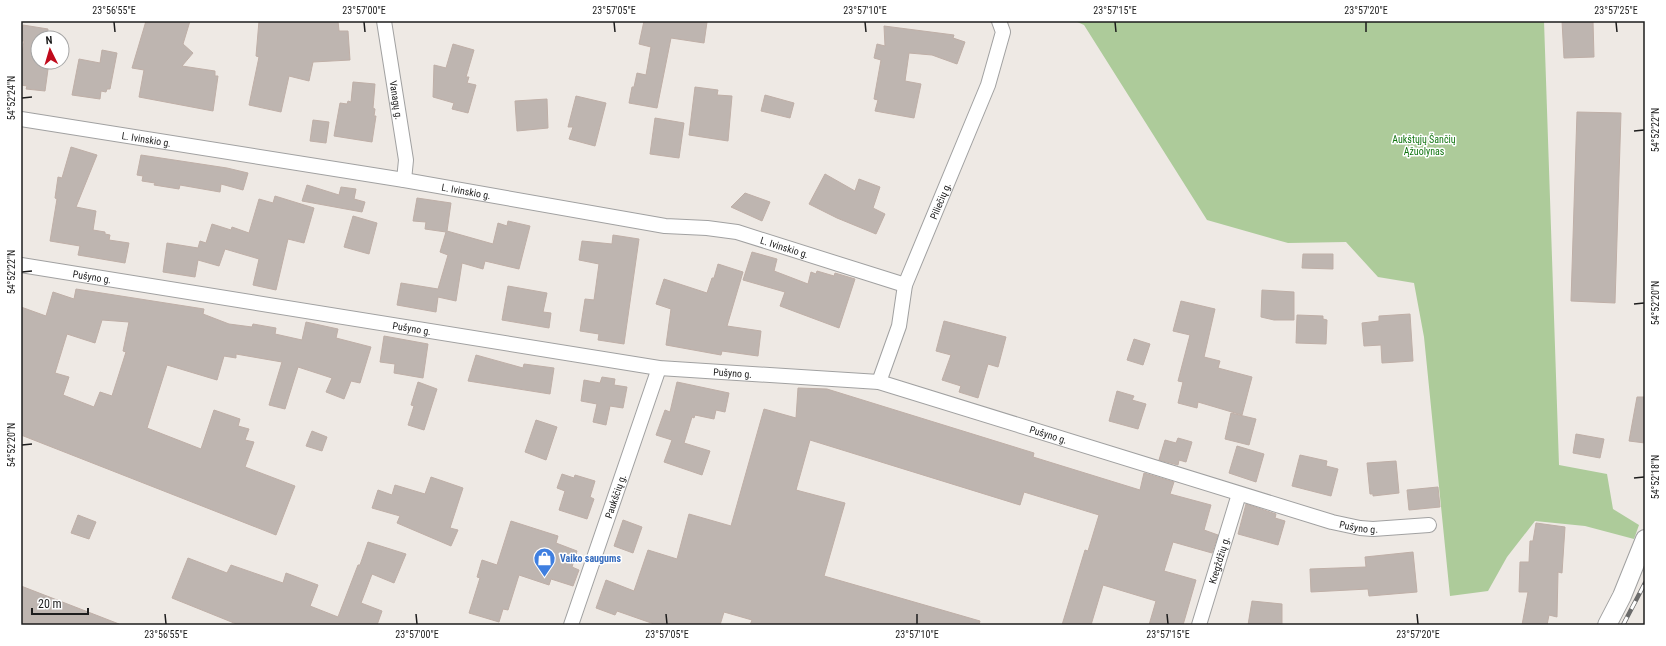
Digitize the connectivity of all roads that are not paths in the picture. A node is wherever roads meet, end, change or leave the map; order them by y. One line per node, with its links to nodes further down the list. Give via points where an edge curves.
1 (384, 21): 4 (street, Vanagų g., via 406,160)
2 (999, 21): 6 (street, Piliečių g., via 1002,32 988,85)
3 (21, 119): 4 (street, L. Ivinskio g.)
4 (404, 180): 6 (street, L. Ivinskio g., via 666,226 737,232)
5 (21, 265): 7 (street, Pušyno g.)
6 (905, 285): 8 (street, Piliečių g., via 899,326)
7 (659, 368): 8 (street, Pušyno g.); 12 (street, Paukščių g.)
8 (879, 382): 9 (street, Pušyno g.)
9 (1240, 494): 10 (street, Pušyno g., via 1360,528); 13 (street, Kregždžių g.)
10 (1429, 524)
11 (1645, 539): 14 (street)
12 (571, 625)
13 (1199, 625)
14 (1607, 625)

